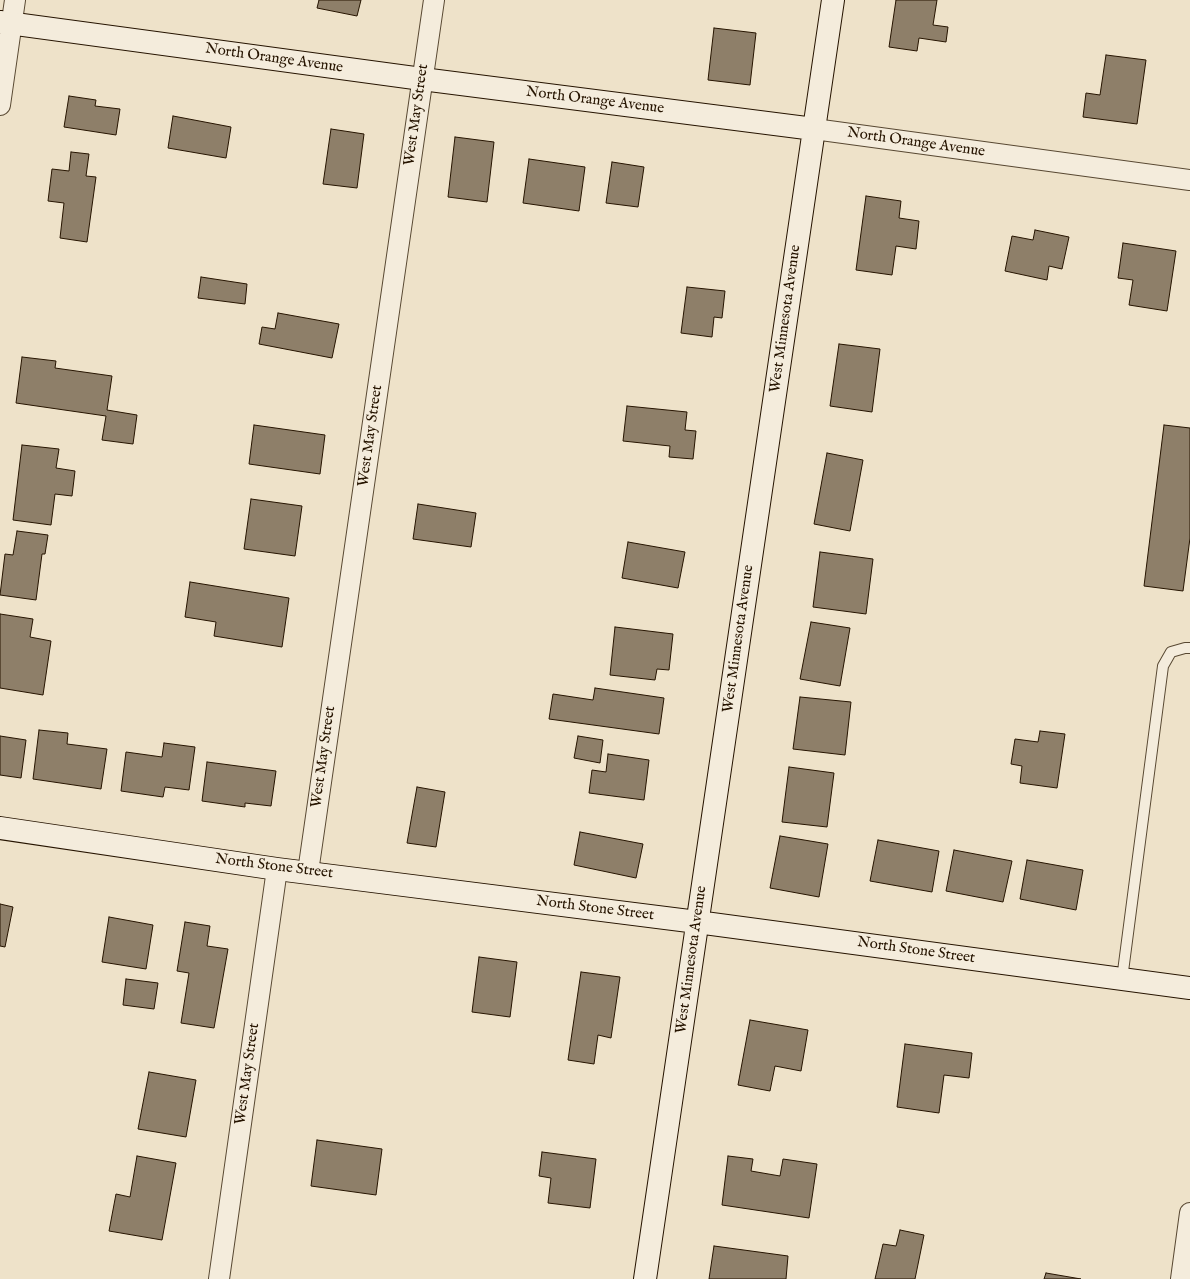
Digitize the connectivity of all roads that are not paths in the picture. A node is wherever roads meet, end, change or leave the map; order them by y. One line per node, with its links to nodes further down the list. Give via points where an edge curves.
1 (15, 0): 4 (street)
2 (434, 0): 5 (street, West May Street)
3 (833, 0): 7 (street, West Minnesota Avenue)
4 (6, 23): 5 (street, North Orange Avenue); 6 (street)
5 (422, 79): 7 (street, North Orange Avenue); 12 (street, West May Street)
6 (0, 105)
7 (814, 129): 8 (street, North Orange Avenue); 13 (street, West Minnesota Avenue)
8 (1190, 180)
9 (1190, 648): 14 (lane, via 1171,652 1163,666)
10 (0, 828): 11 (street, North Stone Street)
11 (277, 869): 12 (street, North Stone Street); 17 (street, West May Street)
12 (308, 872): 13 (street, North Stone Street)
13 (697, 922): 14 (street, North Stone Street); 18 (street, West Minnesota Avenue)
14 (1122, 979): 15 (street, North Stone Street)
15 (1190, 988)
16 (1190, 1213): 19 (street)
17 (219, 1279)
18 (645, 1279)
19 (1181, 1279)

